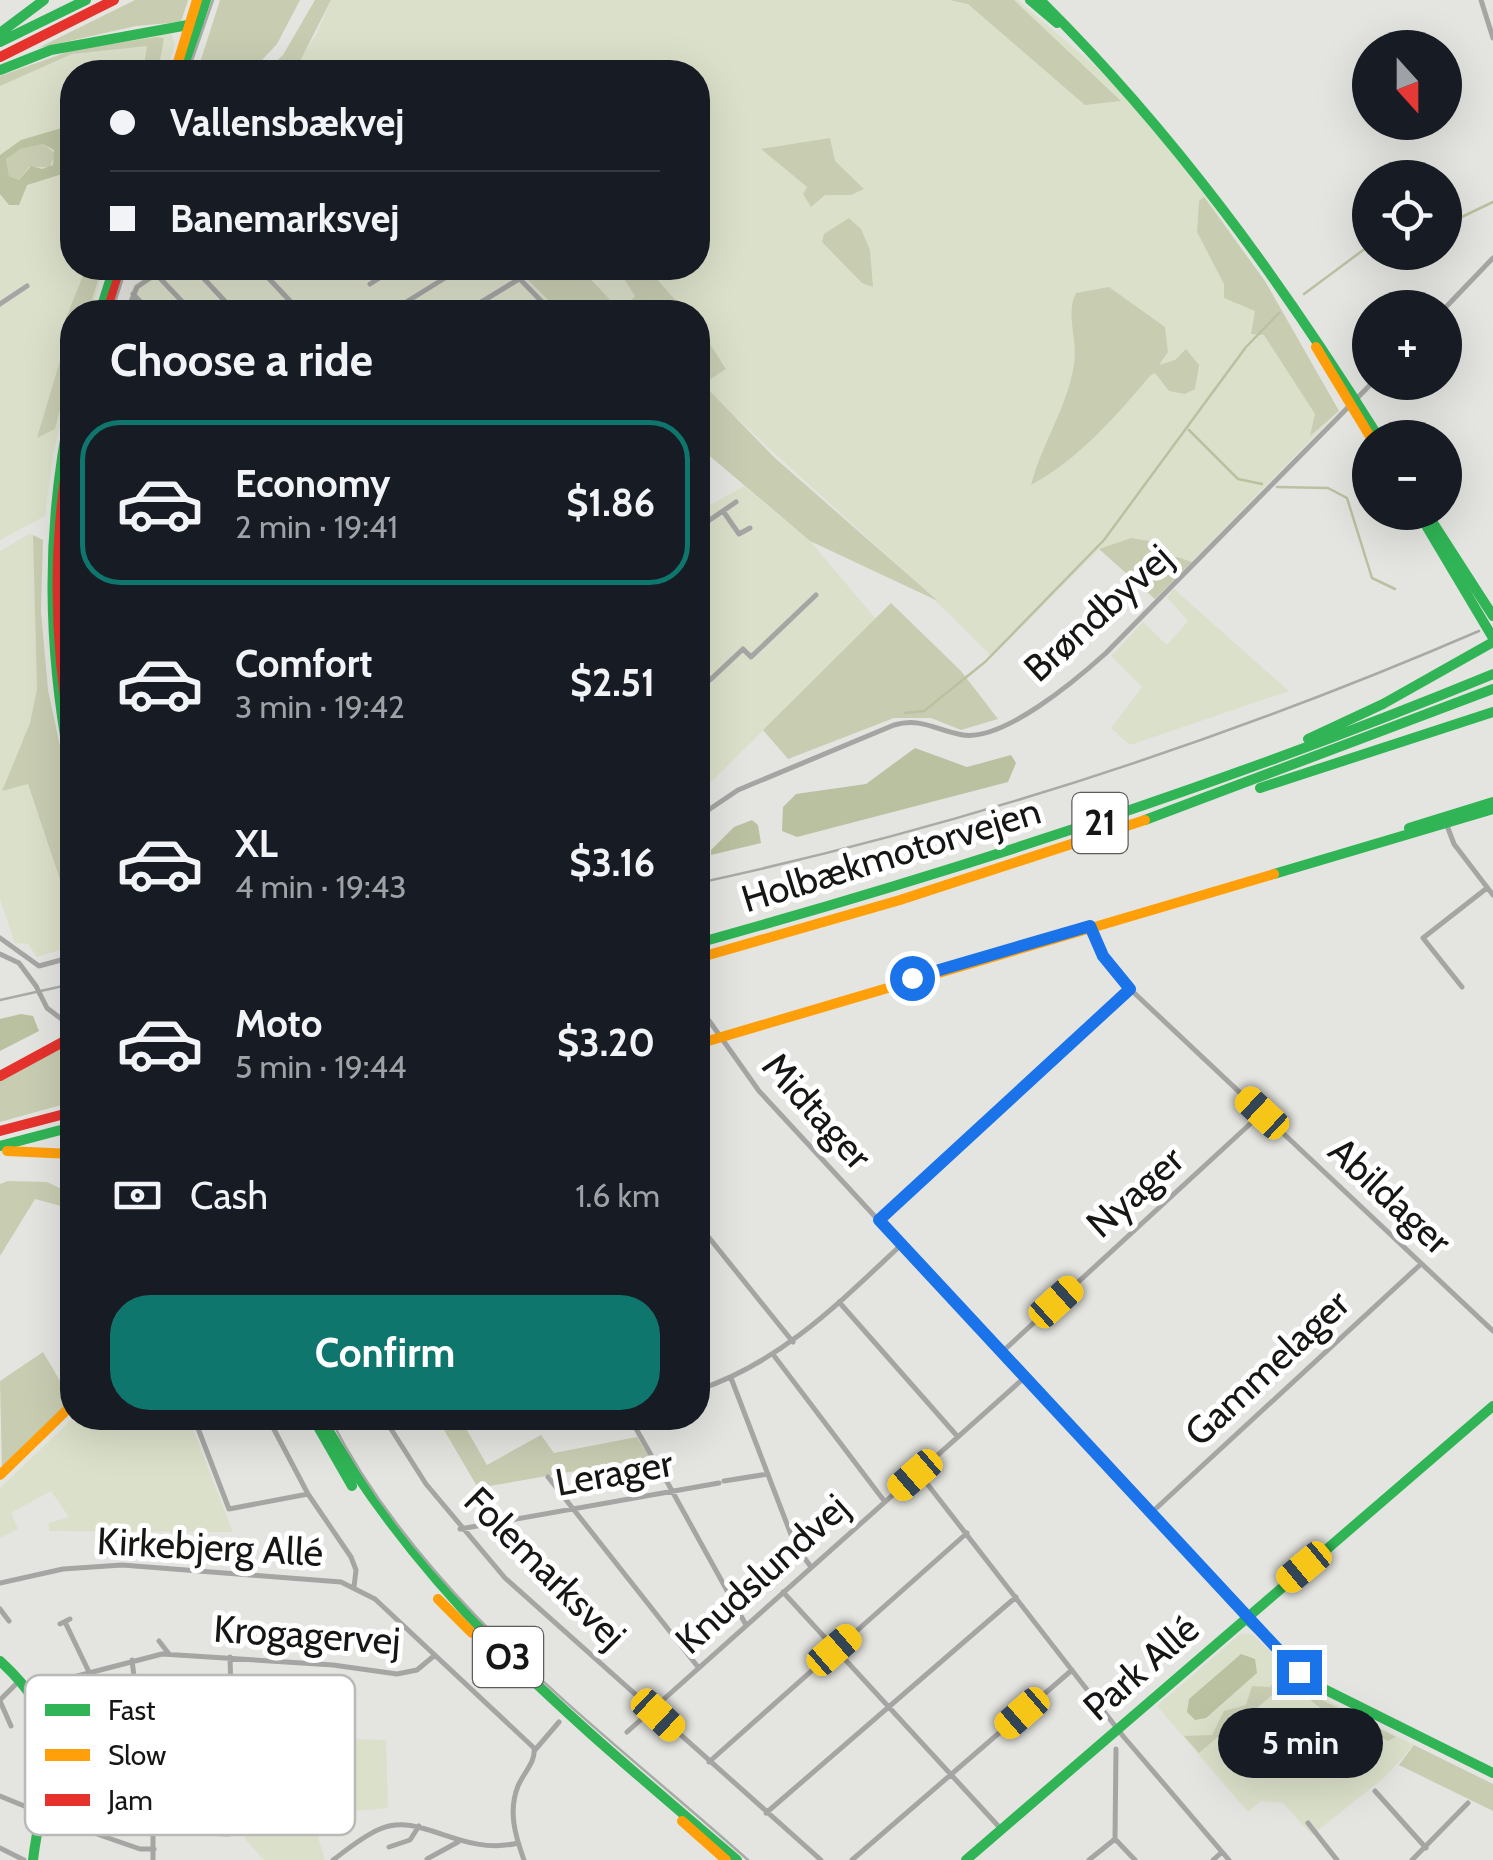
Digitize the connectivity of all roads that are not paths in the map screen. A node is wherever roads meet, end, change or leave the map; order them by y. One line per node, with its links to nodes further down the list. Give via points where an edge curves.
1 (44, 0): 10 (main road)
2 (86, 0): 12 (main road)
3 (114, 0): 14 (main road)
4 (197, 0): 9 (main road)
5 (206, 0): 9 (main road)
6 (1030, 0): 13 (main road)
7 (1040, 0): 13 (main road)
8 (1481, 0): 11 (street)
9 (194, 25): 15 (main road); 16 (main road); 17 (main road, via 51,50)
10 (0, 33)
11 (1493, 38)
12 (0, 42)
13 (1095, 54): 40 (main road, via 1168,133 1260,252)
14 (0, 57)
15 (180, 60)
16 (186, 60)
17 (0, 70)
18 (1493, 258): 29 (street)
19 (149, 280): 30 (street)
20 (162, 280): 33 (street)
21 (205, 280): 34 (street)
22 (270, 280): 35 (street)
23 (376, 280): 27 (street)
24 (441, 280): 36 (street)
25 (516, 280): 37 (street)
26 (521, 280): 38 (street)
27 (370, 284)
28 (27, 286): 39 (street)
29 (1462, 290)
30 (133, 294): 31 (street); 32 (street)
31 (131, 300)
32 (139, 300)
33 (181, 300)
34 (223, 300)
35 (289, 300)
36 (408, 300)
37 (484, 300)
38 (540, 300)
39 (0, 304)
40 (1353, 402): 41 (main road); 42 (main road); 62 (street, Brøndbyvej, via 1106,654 1022,714 976,735 928,722 894,724 735,791)
41 (1362, 420)
42 (1366, 420)
43 (60, 460): 59 (main road, via 49,573)
44 (736, 502): 45 (street)
45 (723, 511): 46 (street); 47 (street, via 740,534)
46 (710, 520)
47 (750, 528)
48 (1432, 530): 51 (main road)
49 (1434, 530): 53 (main road)
50 (60, 543): 54 (main road)
51 (1465, 590): 53 (main road); 55 (main road)
52 (816, 594): 57 (street, via 751,657 743,649)
53 (1493, 619)
54 (60, 642)
55 (1490, 642): 65 (main road, via 1338,726)
56 (1493, 674): 65 (main road, Holbækmotorvejen / 21)
57 (710, 680)
58 (1493, 689): 64 (main road, Holbækmotorvejen / 21)
59 (60, 709)
60 (1493, 712): 64 (main road)
61 (1493, 802): 66 (main road)
62 (710, 809)
63 (1493, 809): 66 (main road)
64 (1176, 812): 73 (main road, Holbækmotorvejen / 21)
65 (1125, 814): 71 (main road, Holbækmotorvejen / 21)
66 (1445, 820): 67 (street); 69 (main road)
67 (1487, 888): 68 (street); 75 (street, via 1423,938)
68 (1493, 895)
69 (1090, 926): 76 (street, Abildager, via 1103,956); 79 (main road)
70 (0, 938): 74 (street, via 39,966)
71 (710, 940)
72 (0, 954): 77 (street, bridge, via 20,963)
73 (710, 954)
74 (60, 960)
75 (1462, 987)
76 (1130, 989): 83 (street, Abildager); 89 (street)
77 (60, 1018)
78 (710, 1026): 79 (street)
79 (716, 1036): 80 (main road); 89 (street, Midtager)
80 (710, 1039)
81 (60, 1044): 82 (main road)
82 (0, 1076)
83 (1262, 1113): 92 (street, Abildager); 96 (street, Nyager)
84 (60, 1115): 85 (main road)
85 (0, 1131)
86 (60, 1131): 87 (main road)
87 (0, 1150): 88 (main road)
88 (60, 1152)
89 (879, 1220): 91 (street, Midtager)
90 (710, 1239): 95 (street)
91 (901, 1245): 93 (street); 96 (street, Midtager)
92 (1422, 1264): 94 (street, Abildager); 118 (street, Gammelager)
93 (839, 1302): 95 (street); 109 (street)
94 (1493, 1331)
95 (793, 1342): 97 (street)
96 (1001, 1352): 99 (street, Midtager)
97 (774, 1356): 98 (street); 116 (street)
98 (732, 1378): 100 (street); 111 (street)
99 (1024, 1378): 109 (street, Knudslundvej); 118 (street, Midtager)
100 (710, 1386)
101 (1493, 1406): 127 (main road, Park Allé)
102 (60, 1417): 112 (main road)
103 (199, 1430): 115 (street, via 229,1509)
104 (274, 1430): 115 (street)
105 (320, 1430): 182 (main road, O3, via 360,1498 436,1596)
106 (328, 1430): 183 (main road, O3, via 382,1519 441,1591)
107 (392, 1430): 119 (street, Folemarksvej)
108 (637, 1430): 114 (street)
109 (958, 1437): 110 (street, Knudslundvej)
110 (918, 1472): 116 (street, Knudslundvej); 120 (street)
111 (768, 1474): 114 (street, Lerager); 121 (street, via 794,1545)
112 (0, 1475)
113 (548, 1477): 117 (street)
114 (672, 1491): 117 (street, Lerager); 130 (street)
115 (308, 1494): 123 (street, via 351,1557)
116 (885, 1502): 121 (street, Knudslundvej)
117 (573, 1508): 119 (street, Lerager); 138 (street)
118 (1150, 1514): 127 (street, Midtager)
119 (460, 1529): 148 (street, Folemarksvej)
120 (966, 1534): 125 (street); 132 (street)
121 (811, 1567): 124 (street, Knudslundvej)
122 (0, 1583): 123 (street, Kirkebjerg Allé, via 63,1568 122,1565 321,1578)
123 (354, 1587): 134 (street, Kirkebjerg Allé)
124 (783, 1592): 130 (street, Knudslundvej); 132 (street)
125 (1016, 1598): 139 (street); 147 (street)
126 (0, 1609): 128 (street)
127 (1245, 1617): 151 (main road, Park Allé); 156 (main road, via 1318,1686)
128 (9, 1621)
129 (65, 1622): 140 (street)
130 (746, 1625): 138 (street, Knudslundvej)
131 (159, 1641): 133 (street, Krogagervej)
132 (834, 1650): 147 (street); 155 (street)
133 (169, 1654): 135 (street, Krogagervej); 137 (street, Krogagervej)
134 (436, 1654): 135 (street, Krogagervej, via 417,1670 398,1674); 154 (street, Kirkebjerg Allé)
135 (230, 1657): 143 (street)
136 (0, 1660): 144 (main road)
137 (132, 1660): 140 (street, Krogagervej); 142 (street)
138 (698, 1667): 148 (street, Knudslundvej)
139 (1072, 1670): 151 (street); 157 (street)
140 (89, 1672): 141 (street, Krogagervej)
141 (78, 1675)
142 (134, 1675)
143 (231, 1675)
144 (22, 1678): 145 (main road); 146 (street)
145 (25, 1681)
146 (0, 1701): 150 (street)
147 (888, 1707): 157 (street); 162 (street)
148 (651, 1709): 152 (street, Knudslundvej); 155 (street, Folemarksvej)
149 (559, 1722): 154 (street)
150 (11, 1726)
151 (1118, 1728): 165 (main road, Park Allé); 176 (street)
152 (627, 1732)
153 (1116, 1749): 169 (street)
154 (535, 1750): 171 (street, via 514,1802)
155 (709, 1762): 162 (street, Folemarksvej)
156 (1493, 1773)
157 (951, 1774): 165 (street); 185 (street)
158 (1375, 1791): 175 (street)
159 (0, 1796): 161 (street)
160 (1468, 1803): 175 (street)
161 (25, 1807)
162 (766, 1812): 184 (street, Folemarksvej)
163 (1308, 1824): 191 (street)
164 (418, 1826): 170 (street); 172 (street, via 414,1837); 180 (street, via 379,1829)
165 (1001, 1830): 186 (main road, Park Allé)
166 (37, 1835): 178 (main road)
167 (101, 1835): 174 (street)
168 (153, 1835): 174 (street)
169 (1115, 1838): 187 (street); 188 (street)
170 (458, 1842): 171 (street, via 489,1851); 177 (street)
171 (518, 1843): 181 (street)
172 (389, 1847)
173 (0, 1848): 178 (street)
174 (154, 1848): 179 (street)
175 (1426, 1848): 192 (street)
176 (1222, 1852): 189 (street); 190 (street)
177 (426, 1859)
178 (30, 1860)
179 (153, 1860)
180 (334, 1860)
181 (524, 1860)
182 (726, 1860)
183 (736, 1860)
184 (821, 1860)
185 (852, 1860)
186 (966, 1860)
187 (1090, 1860)
188 (1135, 1860)
189 (1213, 1860)
190 (1228, 1860)
191 (1338, 1860)
192 (1412, 1860)

